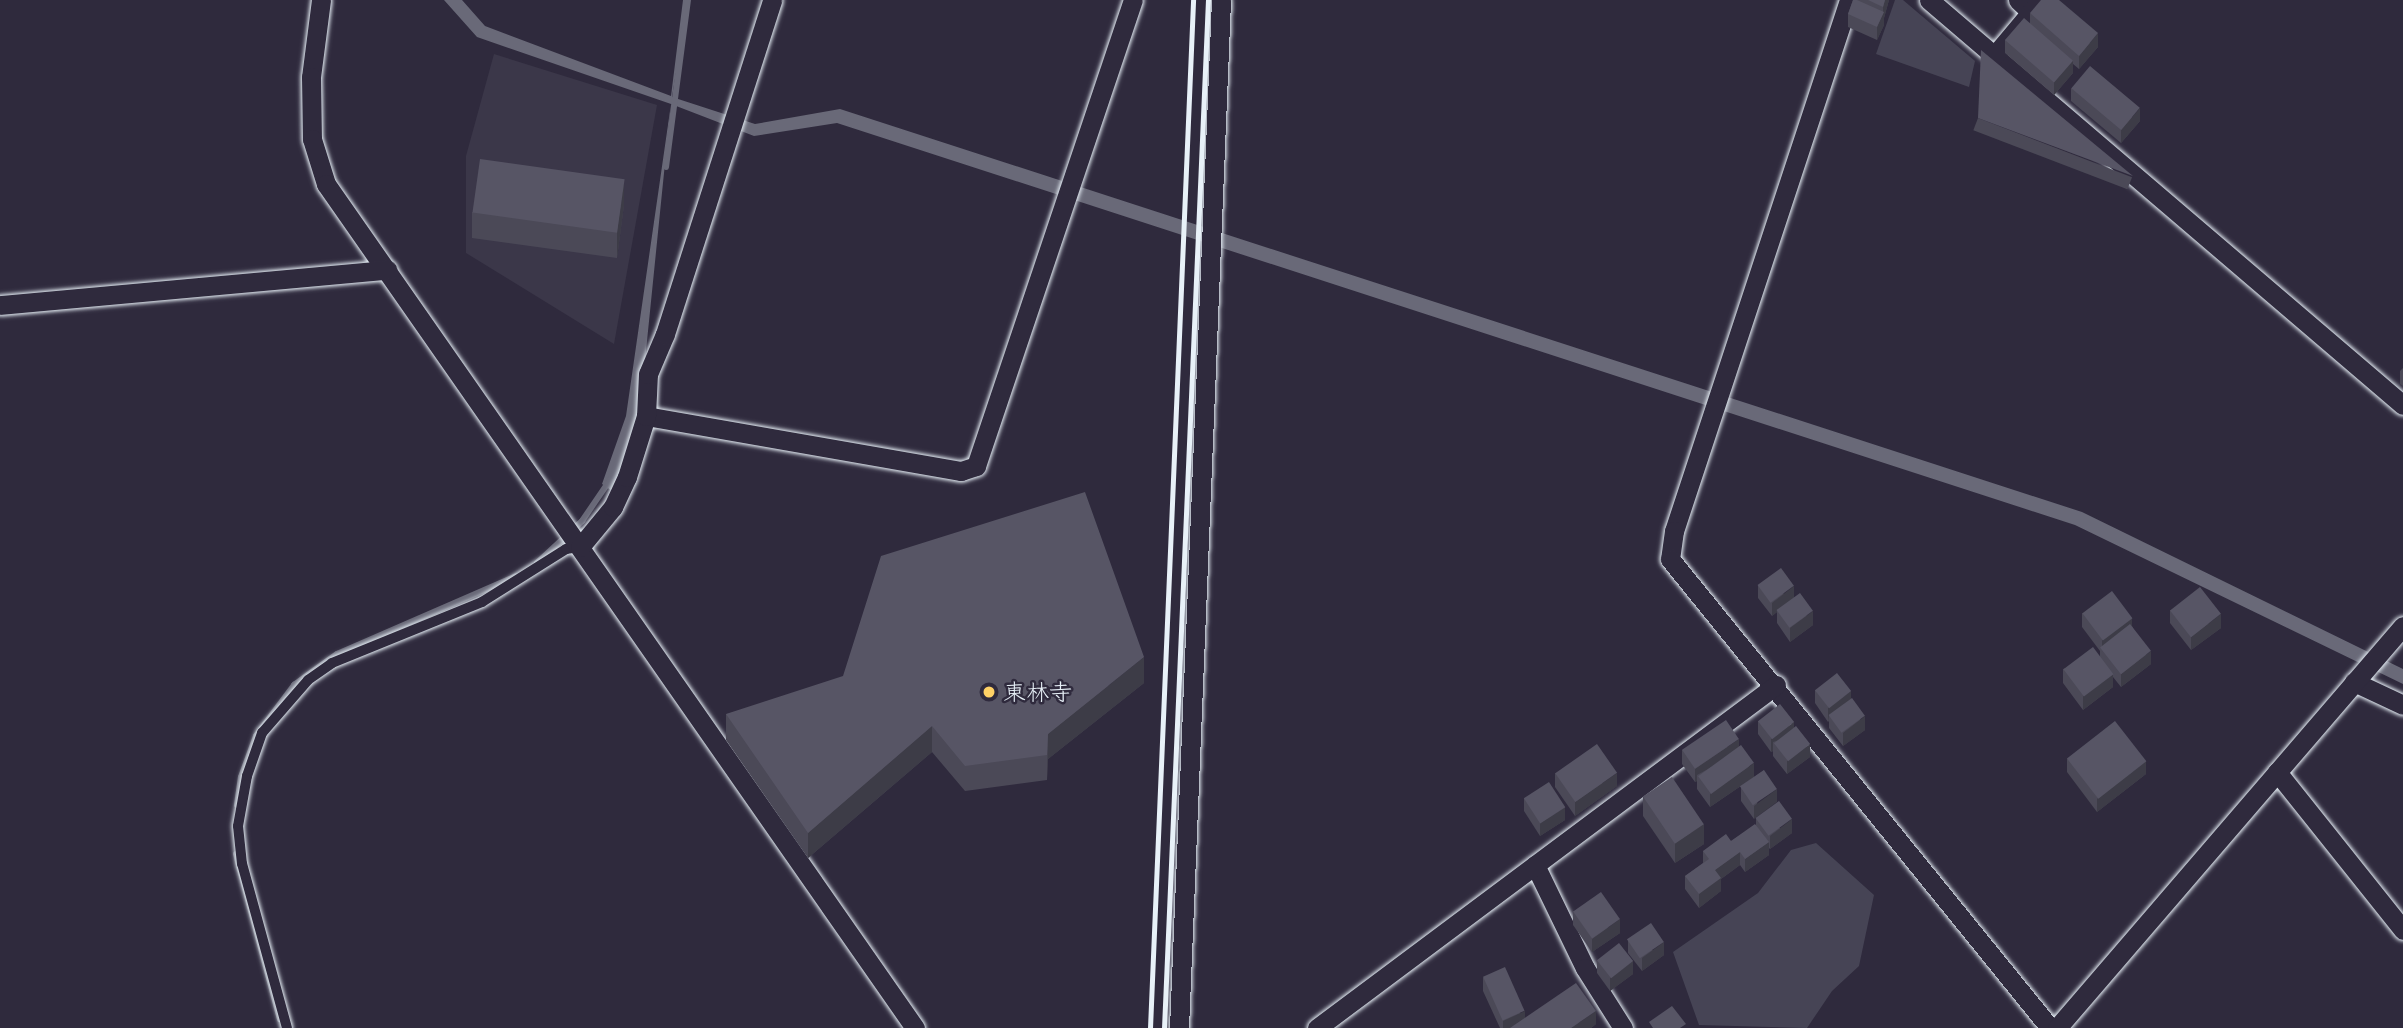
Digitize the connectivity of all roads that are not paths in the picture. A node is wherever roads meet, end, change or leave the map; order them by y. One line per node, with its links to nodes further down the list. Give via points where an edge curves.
1 (321, 0): 9 (street, via 311,77 312,138 326,184)
2 (772, 0): 12 (street, via 648,374)
3 (1133, 0): 12 (street, via 976,466 961,471)
4 (1221, 0): 23 (street)
5 (1849, 0): 16 (street, via 1674,531 1670,559)
6 (1929, 0): 8 (street)
7 (2030, 4): 8 (street)
8 (1994, 56): 11 (street)
9 (387, 270): 10 (street); 13 (street)
10 (0, 305)
11 (2403, 405)
12 (646, 416): 13 (street, via 613,507)
13 (580, 547): 21 (lane, via 566,549 482,602 332,663 308,680 262,733 247,776 239,826 242,864); 22 (street)
14 (2403, 625): 15 (street)
15 (2354, 682): 17 (street); 18 (street)
16 (1776, 685): 19 (street); 26 (street)
17 (2403, 705)
18 (2277, 772): 20 (street); 27 (street)
19 (1535, 865): 24 (street); 25 (street, via 1585,968)
20 (2403, 930)
21 (288, 1028)
22 (915, 1028)
23 (1179, 1028)
24 (1317, 1028)
25 (1623, 1028)
26 (2050, 1028)
27 (2057, 1028)

